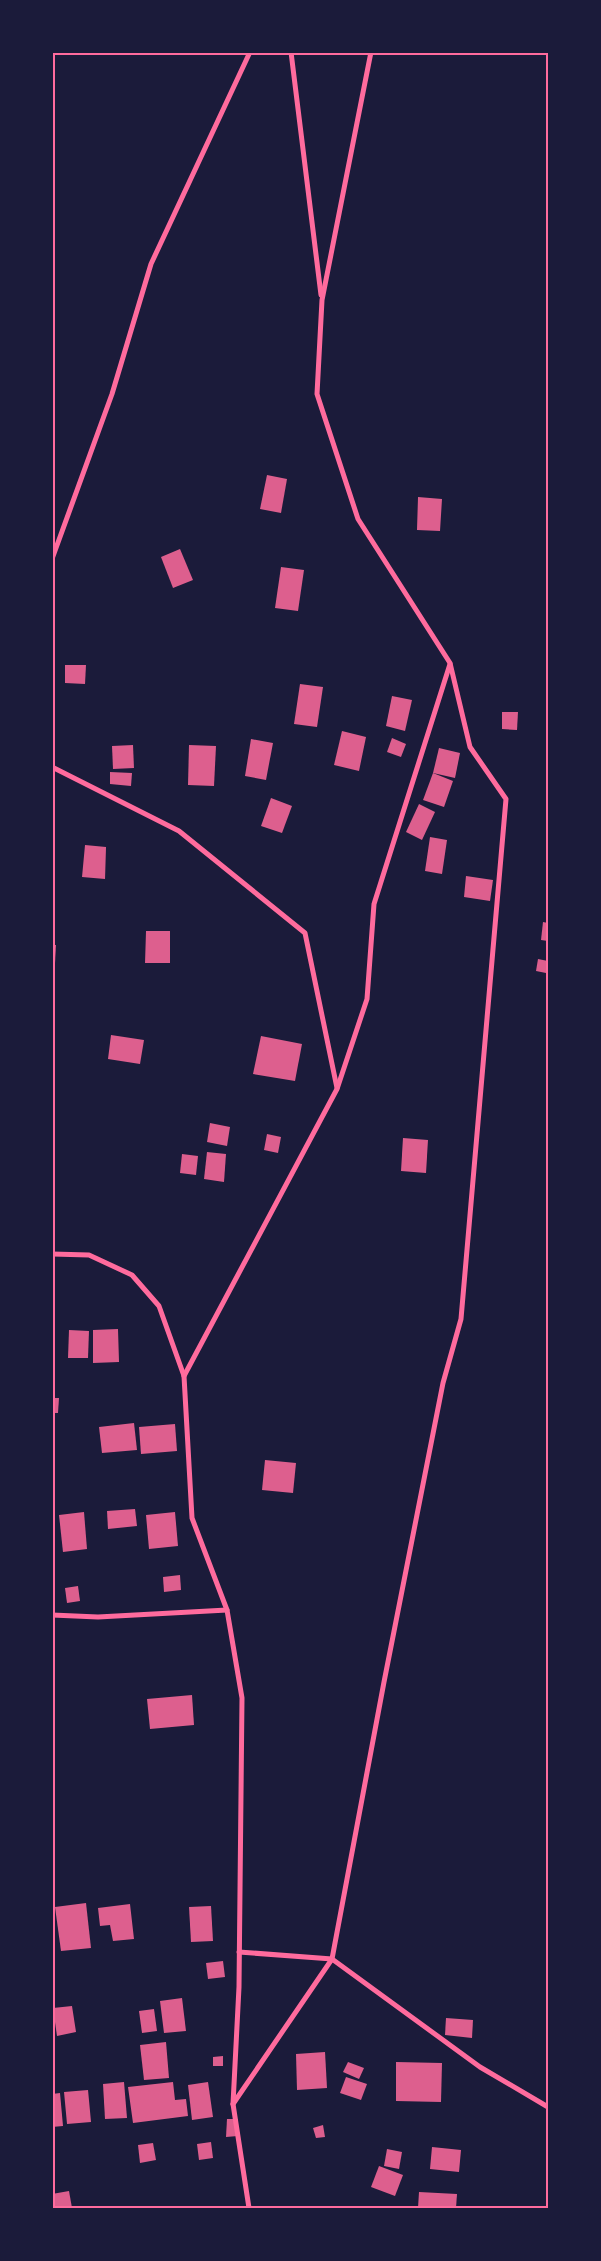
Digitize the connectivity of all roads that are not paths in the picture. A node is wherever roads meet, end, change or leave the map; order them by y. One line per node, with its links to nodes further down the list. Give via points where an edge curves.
1 (250, 52): 5 (street, via 151,264 112,394)
2 (290, 52): 4 (street)
3 (371, 52): 4 (street)
4 (322, 300): 6 (street, via 317,394 358,519)
5 (52, 559)
6 (450, 663): 8 (street, via 374,904 367,999); 14 (street, via 470,747 506,799 461,1319 443,1383)
7 (52, 767): 8 (street, via 179,831 304,933)
8 (337, 1089): 10 (street)
9 (52, 1254): 10 (street, via 90,1254 132,1275 159,1306)
10 (184, 1376): 11 (street, via 192,1518)
11 (227, 1610): 12 (street, via 98,1617); 13 (street, via 242,1698)
12 (52, 1616)
13 (239, 1952): 14 (street); 15 (street)
14 (332, 1959): 15 (street); 16 (street, via 480,2067)
15 (233, 2104): 17 (street)
16 (548, 2107)
17 (249, 2208)

